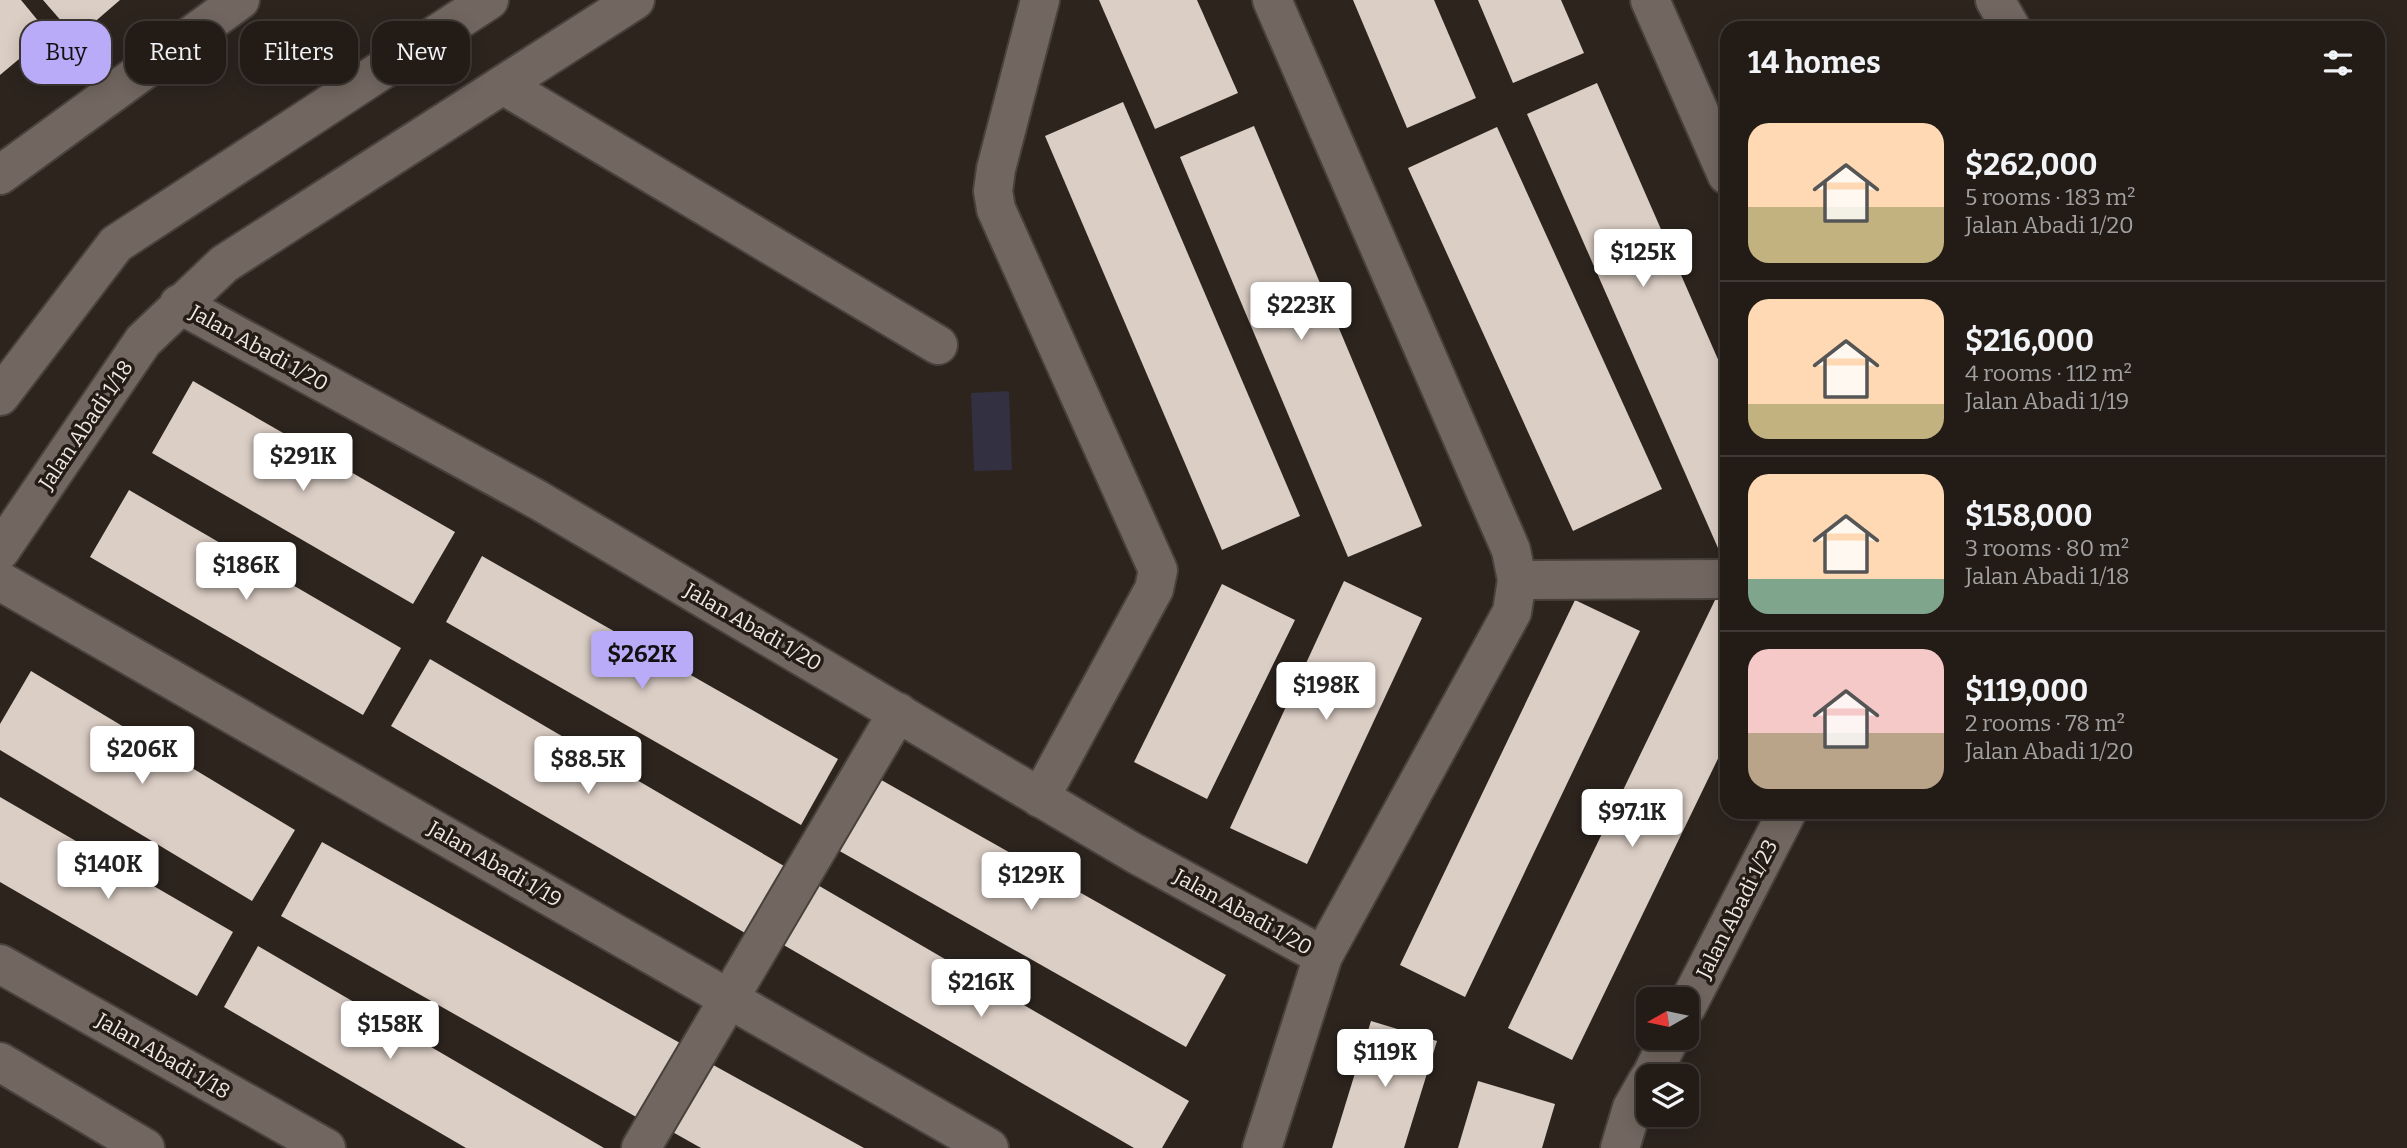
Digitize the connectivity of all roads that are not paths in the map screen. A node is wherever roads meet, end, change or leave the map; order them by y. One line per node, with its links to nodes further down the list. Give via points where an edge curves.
1 (240, 0): 11 (street)
2 (489, 0): 14 (street, via 116,244)
3 (635, 0): 9 (street, Jalan Abadi 1/18)
4 (1040, 0): 20 (street, via 996,169 996,209 1158,570 1154,589)
5 (1272, 0): 16 (street, via 1505,537)
6 (1650, 0): 10 (street)
7 (1995, 0): 8 (street)
8 (2007, 21)
9 (503, 85): 12 (street, Jalan Abadi 1/18, via 224,264); 13 (street)
10 (1720, 159)
11 (0, 175)
12 (179, 304): 15 (street, Jalan Abadi 1/18, via 143,341); 19 (street, Jalan Abadi 1/20, via 538,500)
13 (938, 345)
14 (0, 396)
15 (0, 551)
16 (1517, 579): 17 (street); 22 (street, via 1512,612)
17 (1720, 579)
18 (0, 582): 25 (street, Jalan Abadi 1/19)
19 (898, 712): 20 (street, Jalan Abadi 1/20); 25 (street)
20 (1040, 798): 22 (street, Jalan Abadi 1/20)
21 (1783, 819): 24 (street, Jalan Abadi 1/23)
22 (1323, 956): 32 (street)
23 (0, 964): 29 (street, Jalan Abadi 1/18)
24 (1697, 987)
25 (729, 998): 30 (street); 31 (street, Jalan Abadi 1/19)
26 (0, 1062): 28 (street)
27 (1636, 1101): 33 (street)
28 (145, 1148)
29 (326, 1148)
30 (641, 1148)
31 (989, 1148)
32 (1262, 1148)
33 (1620, 1148)

